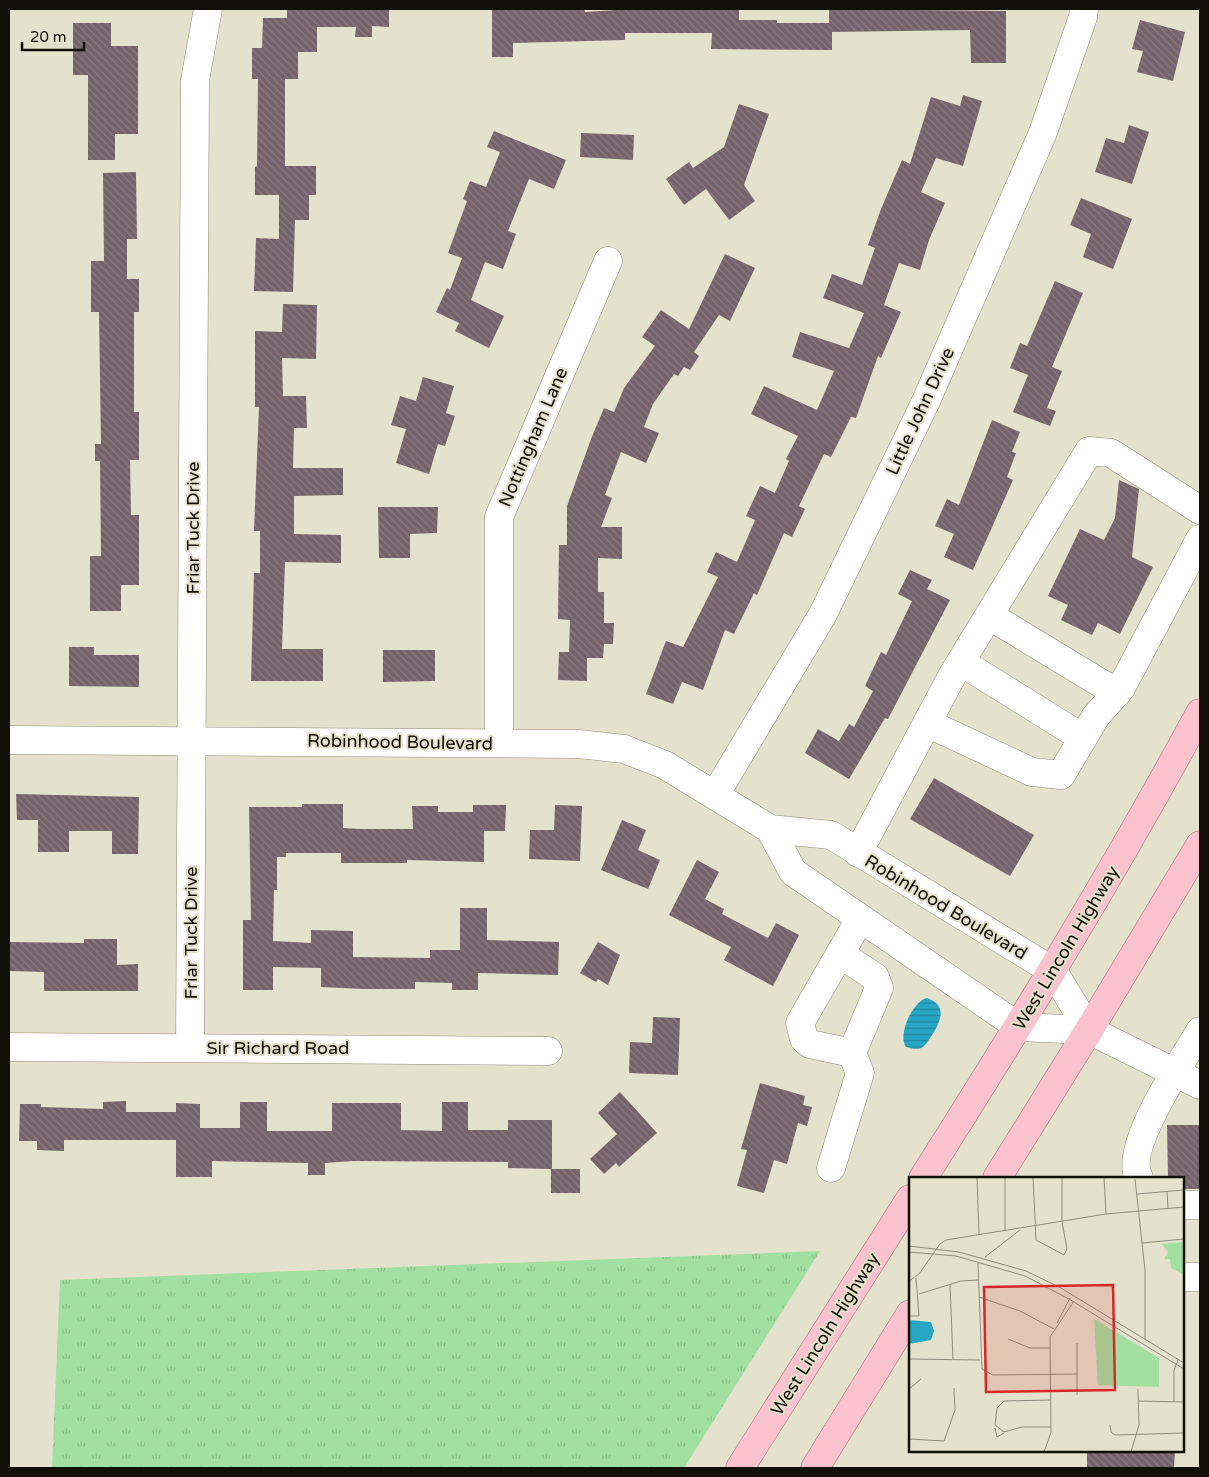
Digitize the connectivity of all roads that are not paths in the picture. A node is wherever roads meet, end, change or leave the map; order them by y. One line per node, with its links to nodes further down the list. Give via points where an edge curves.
1 (208, 9): 12 (street, Friar Tuck Drive, via 195,80)
2 (1084, 9): 15 (street, Little John Drive, via 1042,135 926,401 823,614)
3 (608, 261): 14 (street, Nottingham Lane, via 499,517)
4 (1200, 510): 6 (street, via 1111,453 1089,451)
5 (1200, 539): 8 (street)
6 (990, 616): 7 (street); 8 (street)
7 (961, 662): 10 (street); 11 (street)
8 (1117, 693): 11 (street, via 1096,716)
9 (1200, 713): 21 (main road, West Lincoln Highway)
10 (927, 723): 11 (street, via 1032,772 1061,775); 18 (street)
11 (1083, 738)
12 (192, 739): 13 (street, Robinhood Boulevard); 14 (street, Robinhood Boulevard); 26 (street, Friar Tuck Drive)
13 (9, 740)
14 (499, 743): 15 (street, Robinhood Boulevard, via 579,744 624,749 665,765)
15 (715, 795): 16 (street, Robinhood Boulevard)
16 (770, 829): 18 (street, Robinhood Boulevard, via 830,835); 19 (street, via 793,872)
17 (1200, 845): 23 (main road)
18 (858, 853): 21 (street, Robinhood Boulevard)
19 (860, 918): 20 (street); 22 (street)
20 (840, 954): 28 (street, via 875,977 879,988); 28 (street, via 800,1023 800,1032 810,1044)
21 (1053, 971): 22 (main road, West Lincoln Highway); 23 (street, Robinhood Boulevard)
22 (1019, 1028): 23 (street); 32 (main road, West Lincoln Highway)
23 (1090, 1030): 29 (street); 33 (main road)
24 (1200, 1031): 29 (street)
25 (9, 1047): 26 (street, Sir Richard Road)
26 (190, 1048): 27 (street, Sir Richard Road)
27 (548, 1051)
28 (852, 1053): 31 (street, via 860,1073)
29 (1175, 1074): 30 (street); 34 (street, via 1151,1114 1137,1152)
30 (1200, 1085)
31 (831, 1168)
32 (924, 1177)
33 (998, 1177)
34 (1139, 1177)
35 (909, 1201): 41 (main road, West Lincoln Highway)
36 (1200, 1204): 37 (street)
37 (1184, 1205)
38 (1184, 1276): 39 (street)
39 (1200, 1277)
40 (909, 1316): 42 (main road)
41 (740, 1468)
42 (815, 1468)

